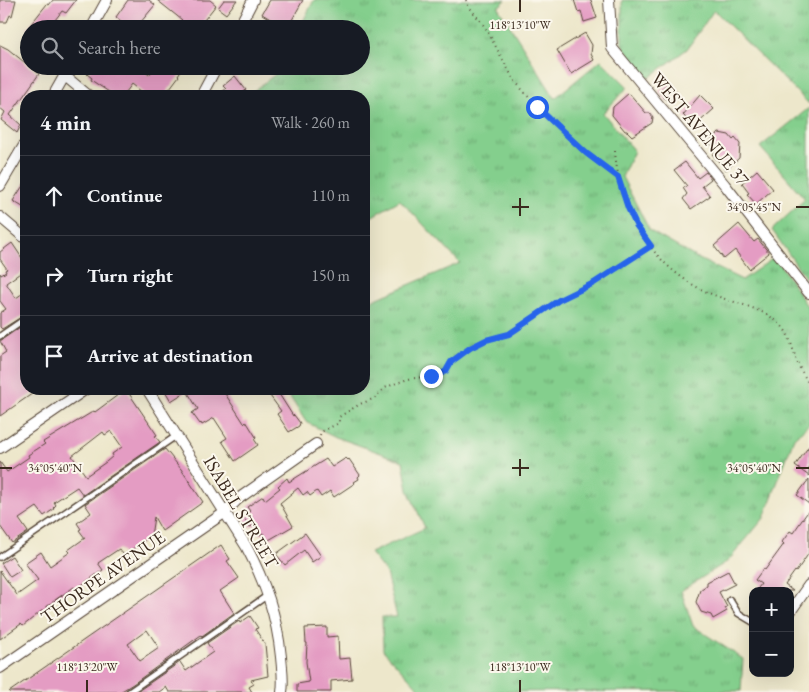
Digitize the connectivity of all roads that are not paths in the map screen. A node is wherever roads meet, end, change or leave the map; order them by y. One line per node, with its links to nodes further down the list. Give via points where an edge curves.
1 (107, 0): 4 (street)
2 (254, 0): 5 (street)
3 (609, 0): 15 (street, WEST AVENUE 37, via 612,48)
4 (96, 20)
5 (243, 20)
6 (212, 75): 10 (street)
7 (65, 76): 8 (street); 9 (street)
8 (57, 90)
9 (82, 90)
10 (204, 90)
11 (20, 152): 12 (street)
12 (0, 186)
13 (0, 218): 14 (street)
14 (20, 234)
15 (809, 293)
16 (20, 322): 17 (lane)
17 (0, 336)
18 (77, 395): 22 (street)
19 (151, 395): 20 (street, ISABEL STREET)
20 (176, 436): 23 (street, ISABEL STREET); 24 (lane)
21 (316, 444): 23 (street, THORPE AVENUE, via 238,498)
22 (0, 448)
23 (224, 513): 26 (street, ISABEL STREET, via 246,546); 30 (street, THORPE AVENUE)
24 (0, 557)
25 (809, 585): 28 (street)
26 (269, 594): 31 (lane); 32 (street, ISABEL STREET, via 279,638)
27 (730, 600): 29 (lane, via 738,613)
28 (794, 606)
29 (749, 620)
30 (0, 668)
31 (129, 692)
32 (282, 692)

